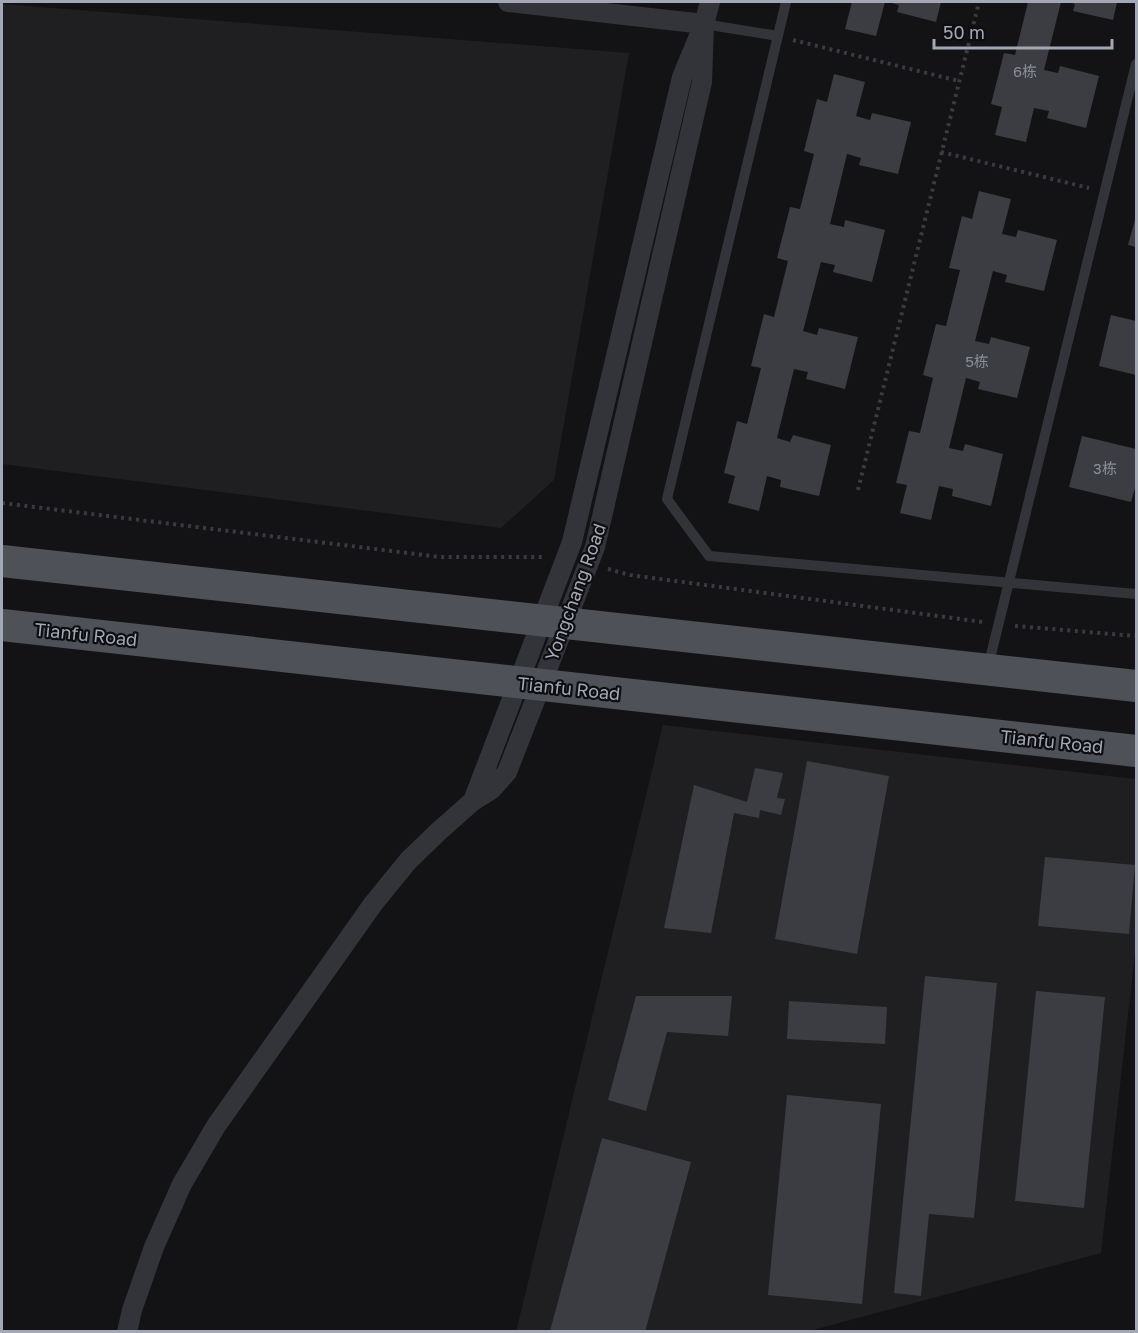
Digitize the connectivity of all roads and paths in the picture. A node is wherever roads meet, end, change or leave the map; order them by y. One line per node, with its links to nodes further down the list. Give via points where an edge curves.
1 (508, 2): 5 (street)
2 (710, 2): 5 (street, Yongchang Road)
3 (786, 2): 6 (lane)
4 (979, 2): 8 (path)
5 (704, 24): 6 (lane); 15 (street, Yongchang Road, via 702,82 595,547)
6 (777, 36): 8 (path); 13 (lane, via 667,499 709,556)
7 (1137, 64): 10 (lane)
8 (959, 81): 9 (path)
9 (942, 152): 10 (path); 11 (path)
10 (1105, 192): 13 (lane)
11 (858, 490)
12 (2, 561): 15 (main road)
13 (1009, 582): 14 (lane); 17 (lane)
14 (1137, 594)
15 (554, 622): 17 (main road); 18 (street, Yongchang Road)
16 (2, 624): 18 (main road, Tianfu Road)
17 (987, 670): 19 (main road)
18 (530, 683): 20 (main road, Tianfu Road); 21 (street, Yongchang Road, via 473,801 408,861 373,904 216,1125 182,1184 154,1247)
19 (1137, 686)
20 (1137, 751)
21 (127, 1332)

